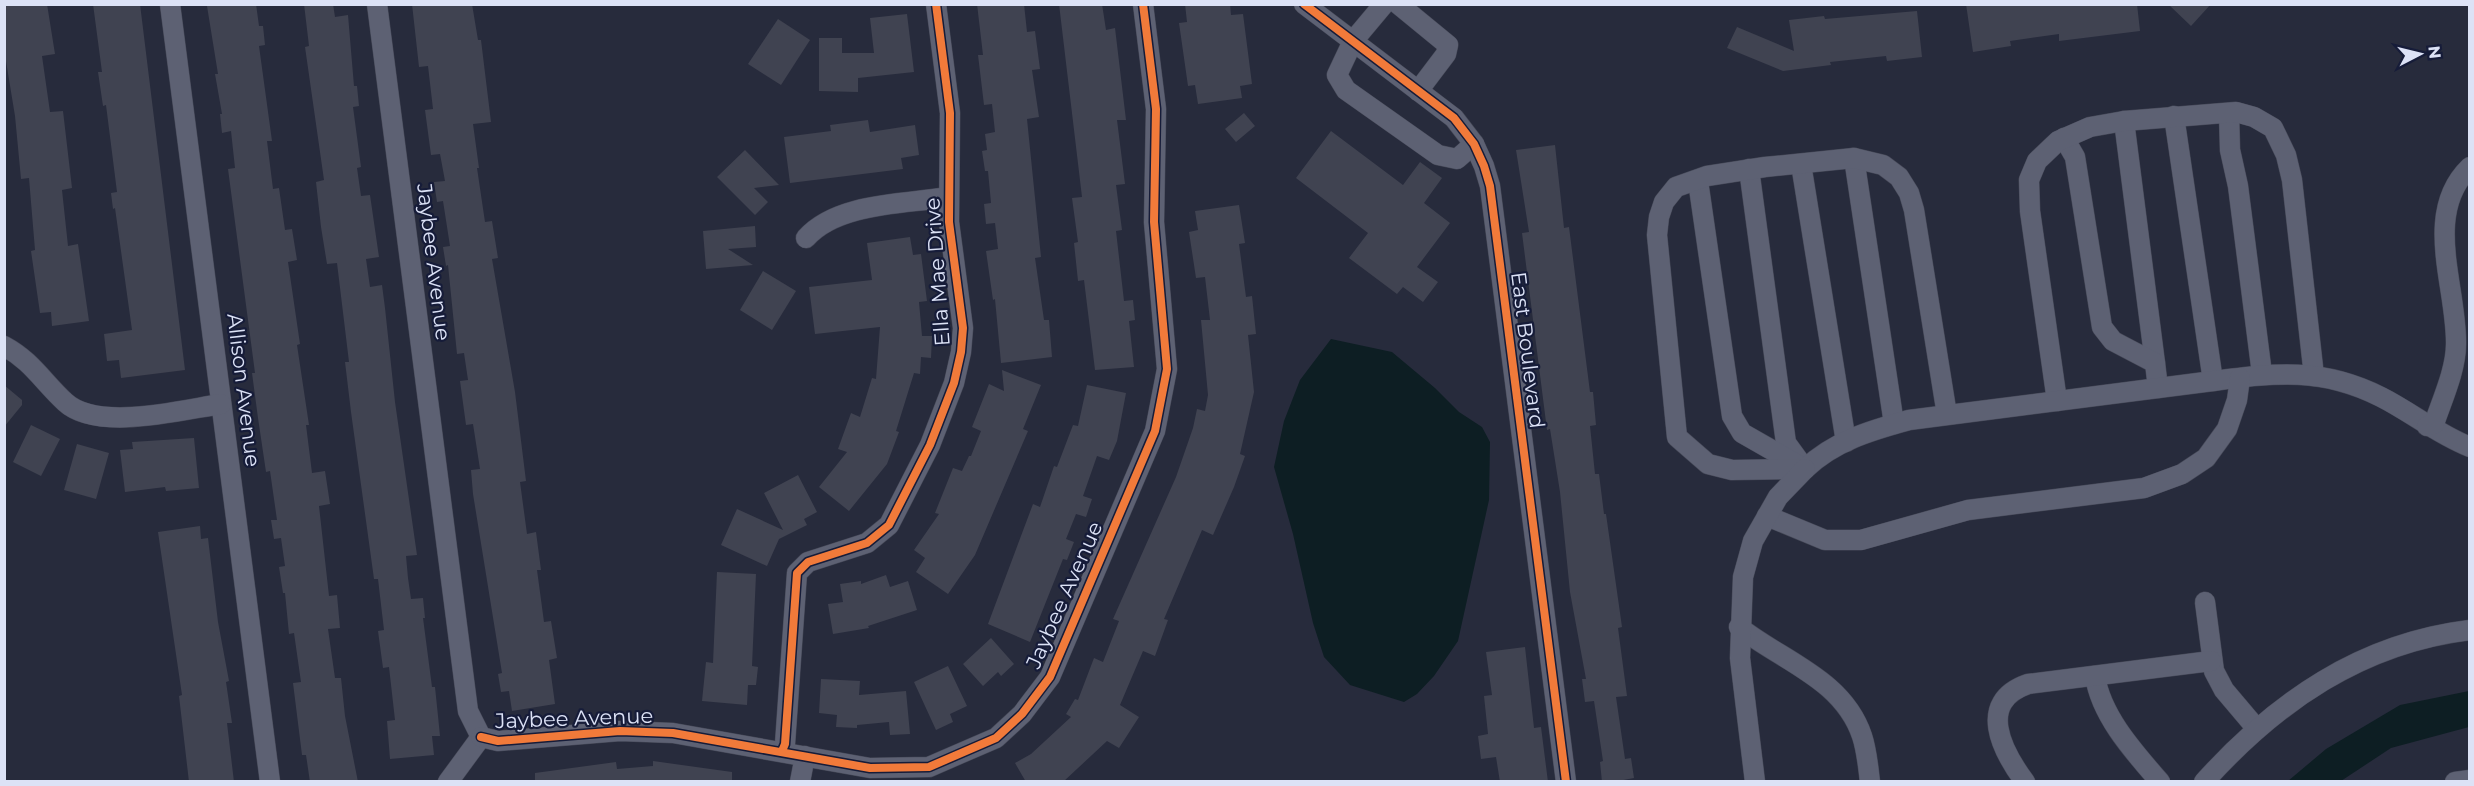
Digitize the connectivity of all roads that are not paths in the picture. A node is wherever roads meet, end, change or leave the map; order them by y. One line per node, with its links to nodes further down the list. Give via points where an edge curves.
1 (170, 4): 30 (street, Allison Avenue)
2 (377, 4): 44 (street, Jaybee Avenue, via 468,711)
3 (936, 4): 20 (street, Ella Mae Drive, via 950,113)
4 (1143, 4): 46 (street, Jaybee Avenue, via 1156,109 1154,222 1167,369 1155,431 1050,677 1022,714 996,738 929,767 870,768)
5 (1304, 4): 8 (street, East Boulevard)
6 (1384, 4): 8 (street)
7 (1398, 4): 9 (street, via 1448,45 1446,54)
8 (1353, 41): 9 (street, East Boulevard); 14 (street, via 1337,75 1346,90 1438,155 1456,159)
9 (1418, 91): 14 (street, East Boulevard, via 1454,118)
10 (2229, 113): 11 (street); 24 (street, via 2230,150); 25 (street, via 2254,117 2273,128 2286,155)
11 (2174, 116): 12 (street); 27 (street)
12 (2124, 121): 13 (street, via 2090,127); 23 (street)
13 (2064, 138): 23 (street, via 2075,157 2102,327 2113,341); 29 (street, via 2037,161 2029,180 2030,212)
14 (1474, 144): 51 (street, East Boulevard, via 1490,186)
15 (1854, 158): 16 (street); 31 (street, via 1883,165 1899,177 1909,193); 32 (street)
16 (1801, 164): 18 (street); 34 (street)
17 (2469, 167): 33 (street, via 2455,185 2444,228 2456,346 2434,424)
18 (1749, 169): 19 (street); 36 (street, via 1786,443)
19 (1698, 181): 36 (street, via 1732,416 1742,433); 36 (street, via 1676,187 1664,202 1657,235 1677,437 1707,465 1732,470)
20 (948, 199): 21 (street, via 856,211 832,218); 45 (street, Ella Mae Drive, via 963,328 954,383 930,445 890,525 867,543 808,562 796,573)
21 (806, 238)
22 (4, 346): 30 (street, via 33,366 64,401 83,413 126,417)
23 (2155, 363): 28 (street)
24 (2262, 374): 25 (street); 26 (street)
25 (2314, 376): 33 (street, via 2381,397)
26 (2240, 378): 27 (street); 37 (street, via 2227,429 2206,458 2182,474 2144,488 1968,510 1861,540 1825,540)
27 (2213, 381): 28 (street)
28 (2158, 388): 29 (street)
29 (2057, 401): 31 (street)
30 (221, 404): 48 (street, Allison Avenue)
31 (1947, 415): 32 (street)
32 (1894, 424): 34 (street, via 1866,431)
33 (2427, 426): 35 (street)
34 (1846, 442): 36 (street, via 1816,458)
35 (2469, 447)
36 (1805, 469): 37 (street, via 1778,497)
37 (1767, 516): 39 (street, via 1753,541 1743,577)
38 (2205, 602): 41 (street)
39 (1739, 627): 52 (street); 53 (street, via 1838,695 1861,734)
40 (2469, 630): 43 (street, via 2426,637 2344,667)
41 (2211, 661): 42 (street); 43 (street, via 2224,690)
42 (2095, 676): 54 (street, via 2028,684 2004,699 1998,717 2001,739); 55 (street, via 2113,722)
43 (2257, 729): 56 (street)
44 (480, 737): 45 (street, Jaybee Avenue, via 498,741 620,731 673,734); 49 (street, Jaybee Avenue)
45 (782, 751): 46 (street, Jaybee Avenue)
46 (805, 756): 50 (street)
47 (2469, 780): 57 (street)
48 (270, 782)
49 (448, 782)
50 (800, 782)
51 (1566, 782)
52 (1755, 782)
53 (1870, 782)
54 (2025, 782)
55 (2160, 782)
56 (2204, 782)
57 (2455, 782)

